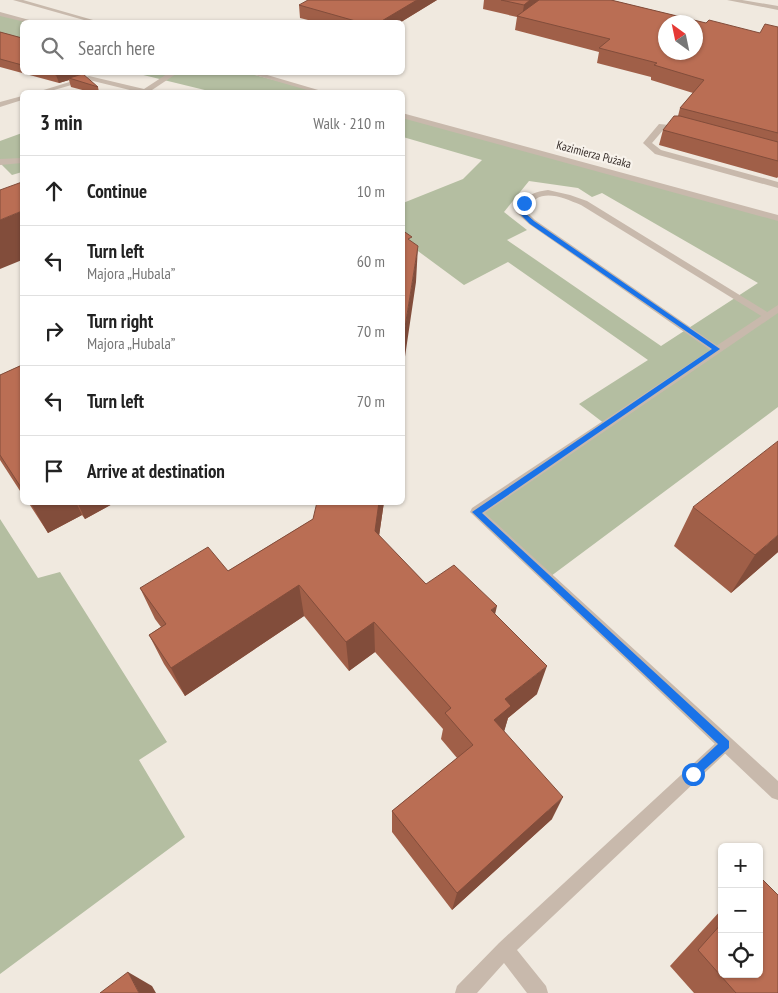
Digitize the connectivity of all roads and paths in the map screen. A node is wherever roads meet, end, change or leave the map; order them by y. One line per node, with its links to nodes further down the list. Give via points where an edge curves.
1 (16, 0): 6 (street)
2 (730, 0): 3 (street)
3 (778, 8)
4 (0, 14): 5 (street)
5 (23, 20)
6 (91, 20)
7 (171, 75): 11 (street)
8 (258, 75): 12 (street)
9 (48, 90): 10 (street, via 88,78)
10 (137, 90)
11 (148, 90)
12 (314, 90)
13 (20, 99): 14 (street)
14 (0, 105)
15 (405, 116): 20 (street, Kazimierza Pużaka)
16 (686, 130): 19 (street, via 662,126 647,143 658,152)
17 (20, 161): 18 (street)
18 (0, 162)
19 (778, 185)
20 (777, 216)
21 (772, 312): 22 (street); 22 (street, via 564,194 535,194 524,203 521,212 532,222)
22 (716, 349): 23 (street, via 476,512)
23 (725, 744): 24 (street); 25 (street)
24 (778, 792)
25 (505, 949): 26 (street); 27 (street)
26 (464, 993)
27 (539, 993)

